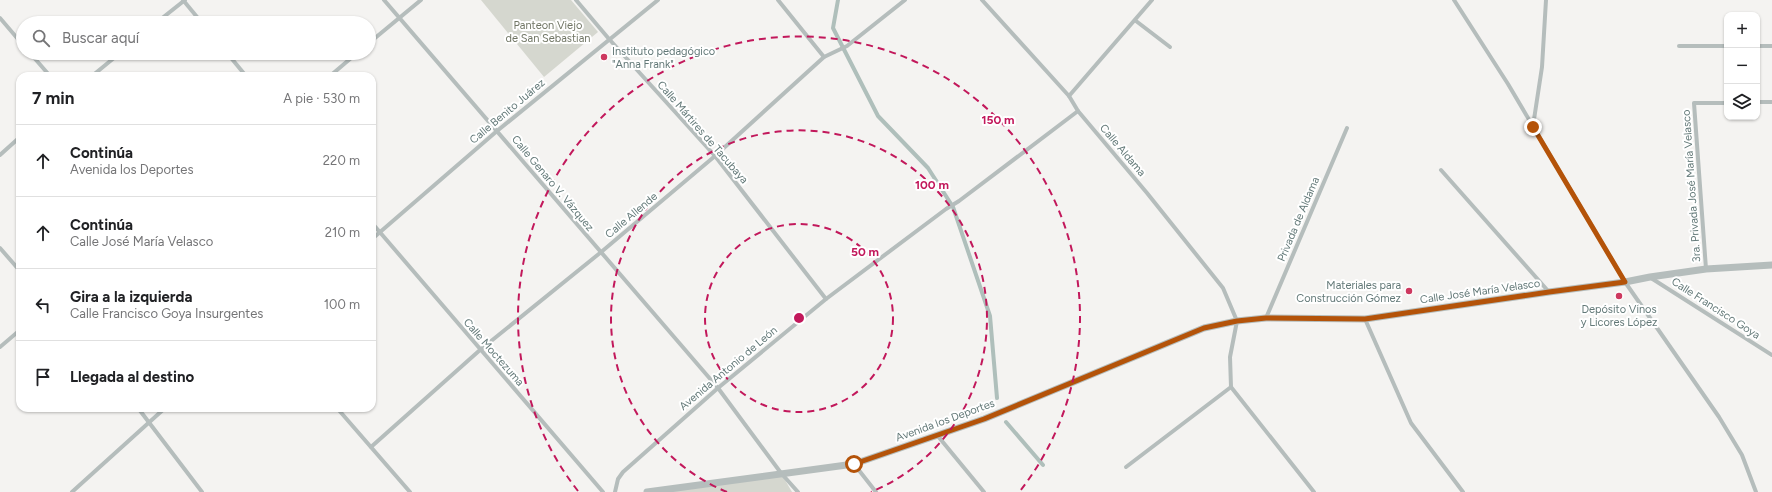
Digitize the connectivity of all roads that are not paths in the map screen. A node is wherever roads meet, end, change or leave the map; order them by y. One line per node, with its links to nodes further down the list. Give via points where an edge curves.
1 (184, 0): 12 (street); 13 (street)
2 (384, 0): 15 (street, Calle Genaro V. Vázquez)
3 (421, 0): 15 (street)
4 (576, 0): 19 (street, Calle Mártires de Tacubaya)
5 (658, 0): 19 (street, Calle Benito Juárez)
6 (778, 0): 25 (street)
7 (905, 0): 25 (street, Calle Allende, via 847,46)
8 (982, 0): 34 (street, Calle Aldama)
9 (1152, 0): 16 (street)
10 (1546, 0): 39 (street, via 1542,67)
11 (1456, 1): 39 (street)
12 (165, 16)
13 (197, 16)
14 (0, 18): 17 (street)
15 (398, 18): 18 (street); 41 (street, Calle Genaro V. Vázquez)
16 (1136, 21): 24 (street); 34 (street)
17 (16, 37)
18 (376, 37)
19 (609, 39): 41 (street, Calle Benito Juárez); 44 (street, Calle Mártires de Tacubaya)
20 (1679, 46): 21 (street)
21 (1724, 46)
22 (1760, 46): 23 (street)
23 (1772, 46)
24 (1170, 47)
25 (824, 58): 44 (street, Calle Allende)
26 (36, 60): 30 (street)
27 (111, 60): 31 (street)
28 (233, 60): 32 (street)
29 (349, 60): 33 (street)
30 (47, 72)
31 (97, 72)
32 (243, 72)
33 (335, 72)
34 (1069, 96): 38 (street, Calle Aldama)
35 (1760, 102): 36 (street)
36 (1772, 102)
37 (1724, 103): 53 (street, 3ra. Privada José María Velasco, via 1694,103)
38 (1078, 111): 57 (street, Avenida Antonio de León); 60 (street, Calle Aldama, via 1224,288)
39 (1533, 127): 55 (street)
40 (1348, 128): 58 (street, Privada de Aldama)
41 (497, 131): 47 (street, Calle Benito Juárez); 50 (street, Calle Genaro V. Vázquez)
42 (16, 141): 43 (street)
43 (0, 155)
44 (715, 156): 50 (street, Calle Allende); 57 (street, Calle Mártires de Tacubaya)
45 (1441, 170): 56 (street)
46 (376, 228): 47 (street, Calle Moctezuma)
47 (380, 233): 48 (street, Calle Benito Juárez); 63 (street, Calle Moctezuma)
48 (376, 236)
49 (0, 248): 52 (street)
50 (600, 253): 63 (street, Calle Allende); 66 (street, Calle Genaro V. Vázquez)
51 (1772, 265): 53 (street, Calle José María Velasco)
52 (16, 266)
53 (1706, 269): 54 (street, Calle José María Velasco)
54 (1650, 277): 55 (street, Calle José María Velasco); 64 (street, Calle Francisco Goya)
55 (1625, 282): 56 (street, Calle José María Velasco); 87 (street, via 1719,417 1742,455)
56 (1549, 292): 59 (street, Calle José María Velasco)
57 (826, 299): 66 (street, Avenida Antonio de León)
58 (1266, 318): 59 (street, Calle José María Velasco); 60 (street, Calle José María Velasco)
59 (1365, 319): 86 (street, via 1411,423)
60 (1237, 321): 65 (street, via 1230,357); 71 (street, Avenida los Deportes, via 1204,328 984,419)
61 (16, 333): 62 (street)
62 (0, 346)
63 (480, 350): 72 (street, Calle Allende); 79 (street, Calle Moctezuma)
64 (1772, 355)
65 (1231, 387): 74 (street); 85 (street)
66 (718, 388): 75 (street, Calle Genaro V. Vázquez); 80 (street, Avenida Antonio de León, via 623,472)
67 (142, 412): 70 (street)
68 (160, 412): 70 (street)
69 (340, 412): 72 (street)
70 (150, 421): 76 (street); 77 (street)
71 (937, 435): 73 (street, Avenida los Deportes); 84 (street)
72 (371, 447): 78 (street)
73 (854, 464): 75 (street, Avenida los Deportes); 83 (street)
74 (1126, 466)
75 (781, 473): 81 (street, Avenida los Deportes); 82 (street, Calle Genaro V. Vázquez)
76 (72, 492)
77 (202, 492)
78 (410, 492)
79 (603, 492)
80 (615, 492)
81 (647, 492)
82 (798, 492)
83 (876, 492)
84 (984, 492)
85 (1314, 492)
86 (1463, 492)
87 (1756, 492)

